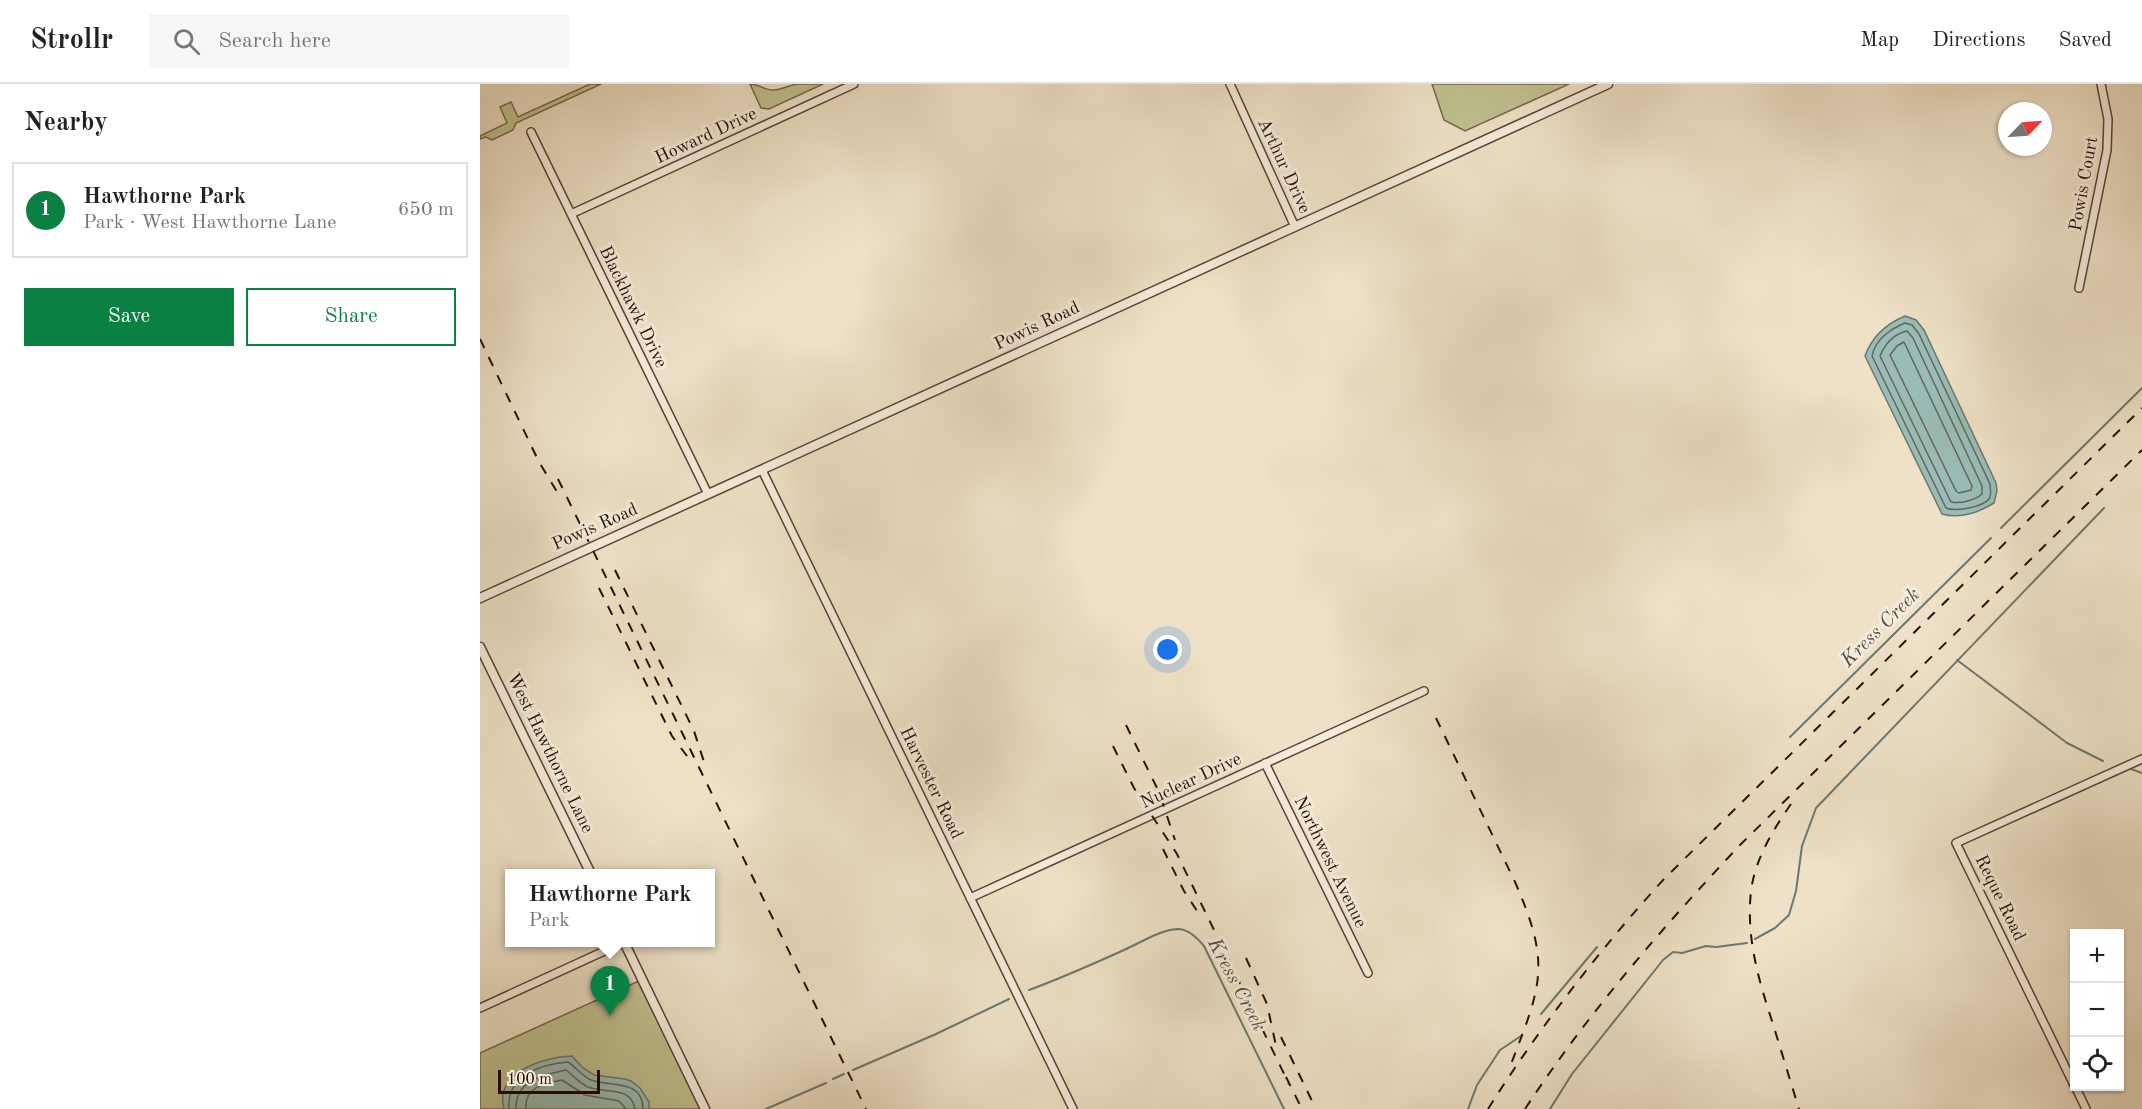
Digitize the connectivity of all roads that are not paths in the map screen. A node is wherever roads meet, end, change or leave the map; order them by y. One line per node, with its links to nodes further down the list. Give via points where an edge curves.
1 (854, 84): 6 (street, Howard Drive)
2 (1230, 84): 7 (street, Arthur Drive)
3 (1608, 84): 7 (street, Powis Road)
4 (2101, 84): 8 (street, Powis Court, via 2108,118 2108,144)
5 (531, 132): 6 (street, Blackhawk Drive)
6 (571, 214): 10 (street, Blackhawk Drive)
7 (1295, 227): 9 (street, Powis Road)
8 (2079, 288)
9 (762, 470): 10 (street, Powis Road); 17 (street, Harvester Road)
10 (708, 494): 11 (street, Powis Road)
11 (480, 598)
12 (480, 647): 16 (street, West Hawthorne Lane)
13 (1424, 691): 15 (street, Nuclear Drive)
14 (2142, 759): 22 (street, Reque Road, via 1956,843)
15 (1265, 763): 17 (street, Nuclear Drive); 20 (street, Northwest Avenue)
16 (589, 869)
17 (970, 898): 25 (street, Harvester Road)
18 (613, 947): 21 (street)
19 (626, 947): 24 (street)
20 (1368, 974)
21 (480, 1008)
22 (2070, 1076)
23 (2077, 1091): 26 (street, Reque Road)
24 (705, 1109)
25 (1073, 1109)
26 (2086, 1109)

